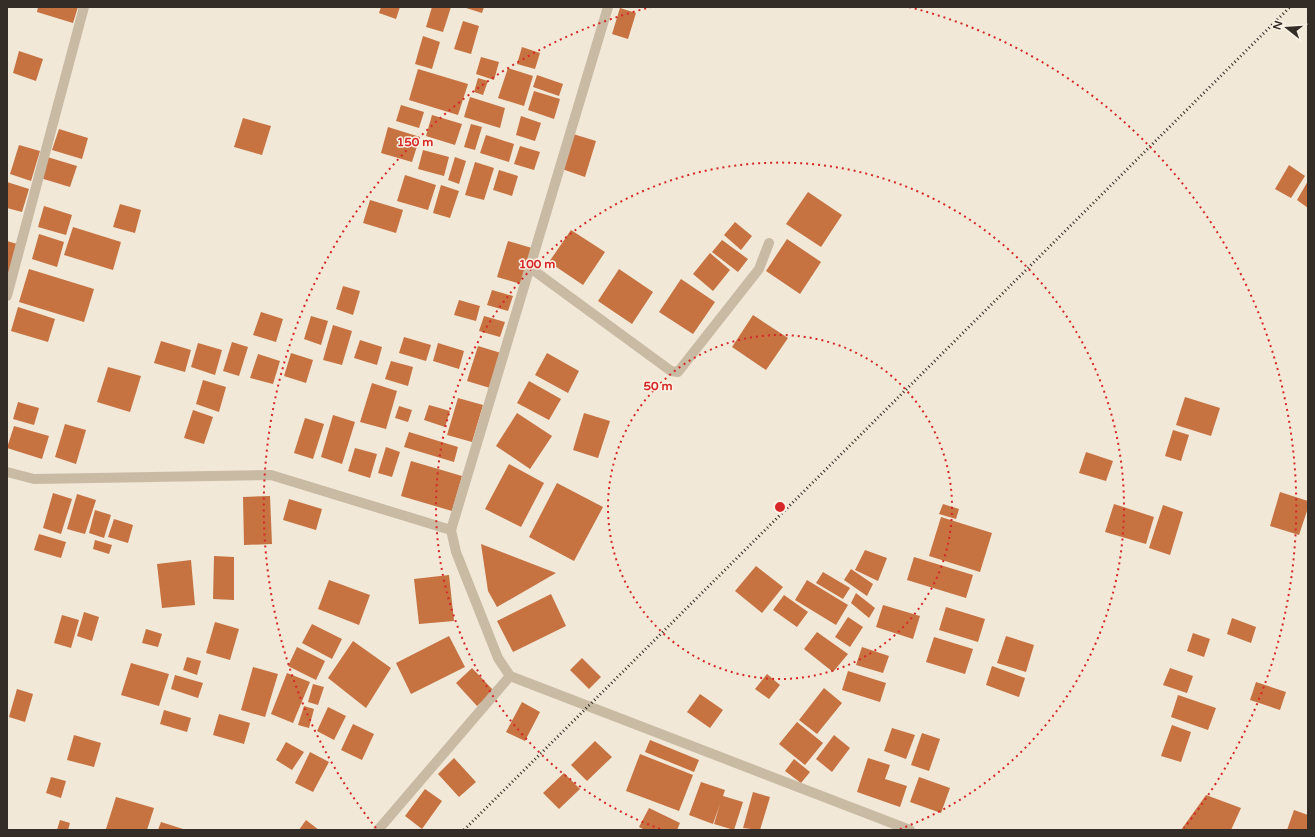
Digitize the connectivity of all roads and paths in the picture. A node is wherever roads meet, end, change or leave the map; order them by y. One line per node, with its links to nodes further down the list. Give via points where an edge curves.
1 (84, 7): 5 (street)
2 (608, 7): 4 (street)
3 (769, 243): 4 (street, via 759,269 678,372 671,371)
4 (529, 266): 7 (street)
5 (7, 296)
6 (7, 472): 7 (street, via 34,479 271,474)
7 (451, 530): 8 (street, via 456,552 498,658)
8 (510, 676): 9 (street); 10 (street)
9 (378, 830)
10 (910, 830)

